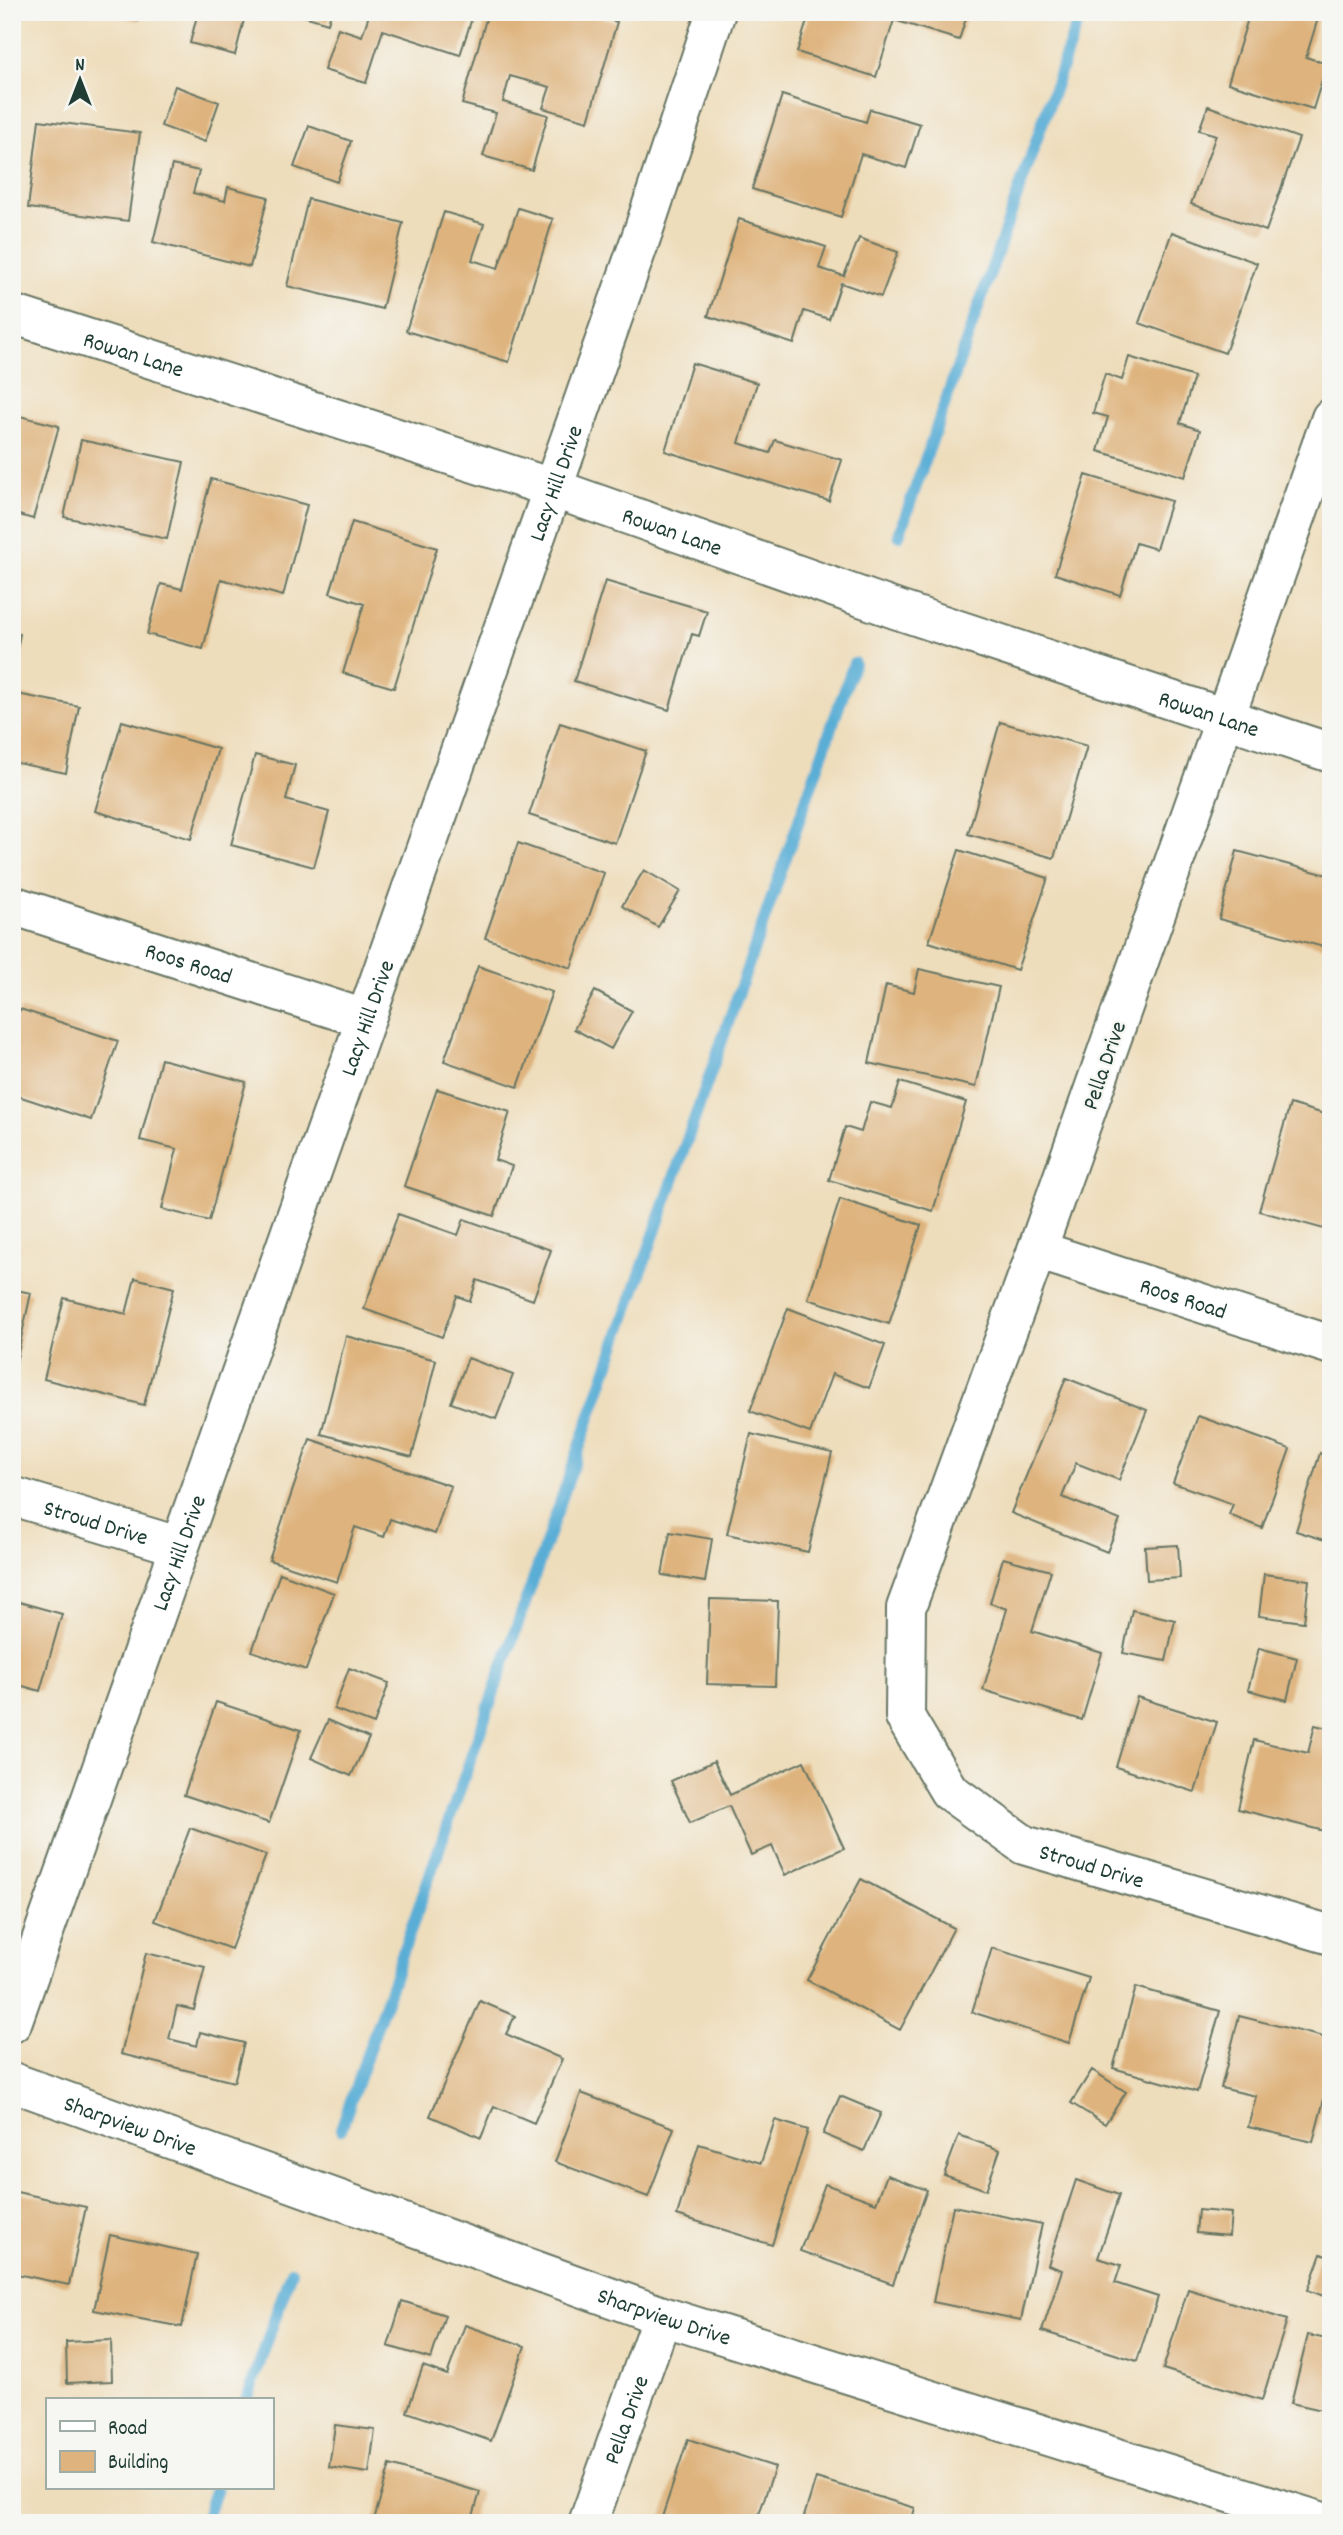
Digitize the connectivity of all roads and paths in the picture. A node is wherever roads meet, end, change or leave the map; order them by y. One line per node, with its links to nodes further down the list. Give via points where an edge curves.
1 (716, 12): 4 (street, Lacy Hill Drive)
2 (12, 314): 4 (street, Rowan Lane)
3 (1331, 418): 5 (street, Pella Drive)
4 (552, 488): 5 (street, Rowan Lane); 8 (street, Lacy Hill Drive)
5 (1225, 720): 6 (street, Rowan Lane); 9 (street, Pella Drive)
6 (1331, 753)
7 (12, 905): 8 (street, Roos Road)
8 (365, 1019): 12 (street, Lacy Hill Drive)
9 (1037, 1250): 10 (street, Roos Road); 13 (street, Pella Drive, via 906,1608)
10 (1331, 1345)
11 (12, 1496): 12 (street, Stroud Drive)
12 (178, 1546): 15 (street, Lacy Hill Drive)
13 (905, 1717): 14 (street, Stroud Drive, via 949,1791 1024,1845)
14 (1331, 1935)
15 (12, 2023)
16 (12, 2082): 17 (street, Sharpview Drive)
17 (662, 2316): 18 (street, Pella Drive); 19 (street, Sharpview Drive)
18 (588, 2523)
19 (1326, 2523)

